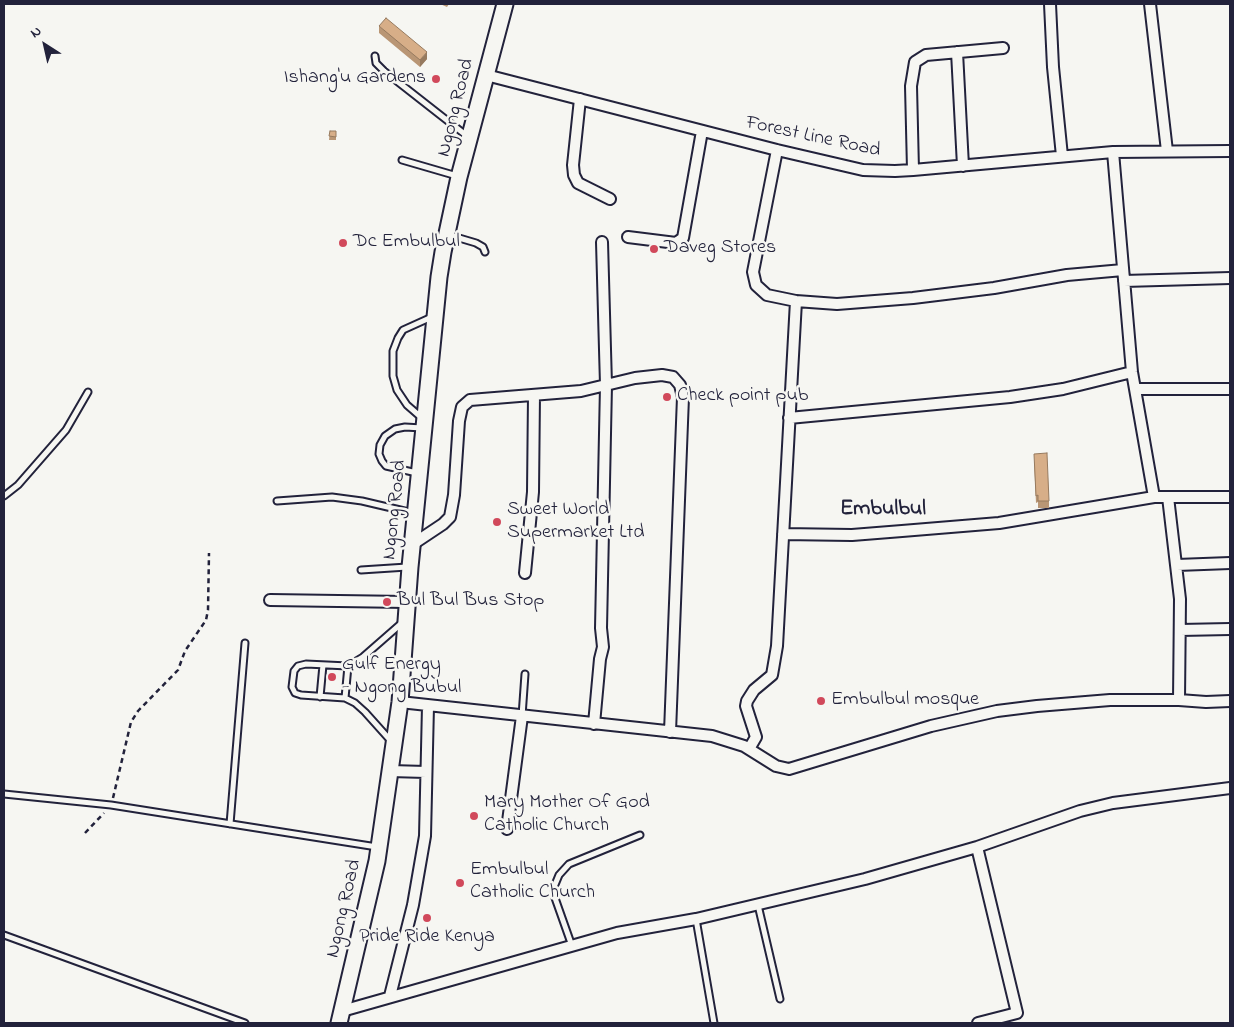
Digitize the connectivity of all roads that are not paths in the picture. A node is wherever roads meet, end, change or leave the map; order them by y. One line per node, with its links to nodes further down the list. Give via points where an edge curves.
1 (505, 4): 7 (main road, Ngong Road)
2 (1050, 4): 15 (street)
3 (1150, 4): 12 (street)
4 (1003, 48): 5 (street)
5 (957, 52): 17 (street); 18 (street, via 926,55 918,58 914,65)
6 (375, 56): 10 (lane, via 376,63 384,71)
7 (486, 75): 8 (street, Forest Line Road); 10 (main road, Ngong Road)
8 (580, 99): 9 (street, Forest Line Road); 20 (street, via 574,175 578,182)
9 (702, 131): 11 (street, Forest Line Road); 22 (street, via 683,238 676,243)
10 (470, 138): 19 (main road, Ngong Road)
11 (777, 150): 18 (street, Forest Line Road, via 863,170); 28 (street, via 753,278 767,295)
12 (1167, 151): 13 (street, Forest Line Road); 14 (street, Forest Line Road)
13 (1230, 151)
14 (1113, 152): 15 (street, Forest Line Road); 25 (street)
15 (1062, 156): 17 (street, Forest Line Road)
16 (402, 160): 19 (lane)
17 (963, 166): 18 (street, Forest Line Road)
18 (913, 170)
19 (460, 177): 21 (main road, Ngong Road)
20 (610, 199)
21 (446, 234): 24 (lane, via 483,247); 29 (main road, Ngong Road)
22 (628, 237)
23 (602, 242): 31 (street)
24 (485, 252)
25 (1123, 270): 27 (street); 28 (street, via 913,298 832,304)
26 (1230, 278): 27 (street)
27 (1124, 281): 30 (street)
28 (796, 300): 36 (street)
29 (436, 315): 37 (main road, Ngong Road); 37 (lane, via 404,330 393,351 393,376 398,390)
30 (1132, 372): 32 (street); 36 (street, via 1010,397)
31 (606, 386): 35 (street); 68 (street, via 603,647); 69 (street, via 639,377 667,375 680,385 683,396)
32 (1135, 389): 33 (street); 41 (street)
33 (1230, 389)
34 (88, 392): 39 (lane, via 66,430 18,485)
35 (534, 395): 46 (street, via 470,400 462,407 450,517); 51 (street, via 533,492)
36 (789, 418): 45 (street)
37 (425, 425): 38 (main road, Ngong Road); 38 (lane, via 395,429 385,436 379,454 386,466)
38 (420, 474): 44 (main road, Ngong Road)
39 (4, 496)
40 (1168, 496): 41 (street); 42 (street); 48 (street)
41 (1154, 497): 45 (street, via 999,523 852,535)
42 (1230, 497)
43 (277, 501): 44 (lane, via 332,497)
44 (416, 514): 46 (main road, Ngong Road)
45 (783, 534): 71 (street, via 777,646 772,675 754,690 747,701 756,737)
46 (413, 544): 49 (main road, Ngong Road)
47 (1230, 563): 48 (street)
48 (1177, 565): 56 (street)
49 (410, 567): 50 (lane); 53 (main road, Ngong Road)
50 (361, 570)
51 (525, 573)
52 (270, 600): 53 (street)
53 (407, 602): 54 (main road, Ngong Road)
54 (406, 620): 59 (lane); 65 (main road, Ngong Road)
55 (1230, 629): 56 (street)
56 (1180, 630): 63 (street)
57 (245, 643): 76 (lane)
58 (323, 665): 59 (lane); 61 (lane); 61 (lane, via 298,666 292,687 301,695)
59 (348, 666): 62 (lane)
60 (525, 674): 67 (lane)
61 (320, 696): 62 (lane)
62 (345, 698): 70 (lane, via 365,712)
63 (1179, 700): 64 (street); 71 (street, via 1110,700 997,711 931,726 788,769 776,766)
64 (1230, 701)
65 (400, 702): 66 (street); 70 (main road, Ngong Road)
66 (428, 706): 67 (street); 73 (street)
67 (522, 716): 68 (street); 77 (street)
68 (594, 724): 69 (street)
69 (670, 732): 71 (street, via 721,738)
70 (394, 745): 72 (main road, Ngong Road)
71 (750, 749)
72 (390, 771): 73 (street); 80 (main road, Ngong Road)
73 (426, 772): 85 (street, via 425,836 420,875)
74 (1230, 788): 79 (street, via 1114,803 1080,811)
75 (4, 794): 76 (lane, via 112,805)
76 (230, 824): 80 (lane)
77 (507, 829)
78 (640, 835): 84 (lane, via 569,864 559,875 554,887 555,898)
79 (977, 847): 81 (street, via 865,880); 88 (street)
80 (379, 848): 87 (main road, Ngong Road)
81 (758, 905): 82 (street); 86 (lane)
82 (696, 919): 84 (street, via 617,933); 90 (lane)
83 (4, 935): 89 (lane)
84 (572, 946): 85 (street)
85 (390, 996): 87 (street)
86 (780, 999)
87 (340, 1017)
88 (1018, 1018): 91 (street)
89 (245, 1023)
90 (714, 1023)
91 (978, 1023)

